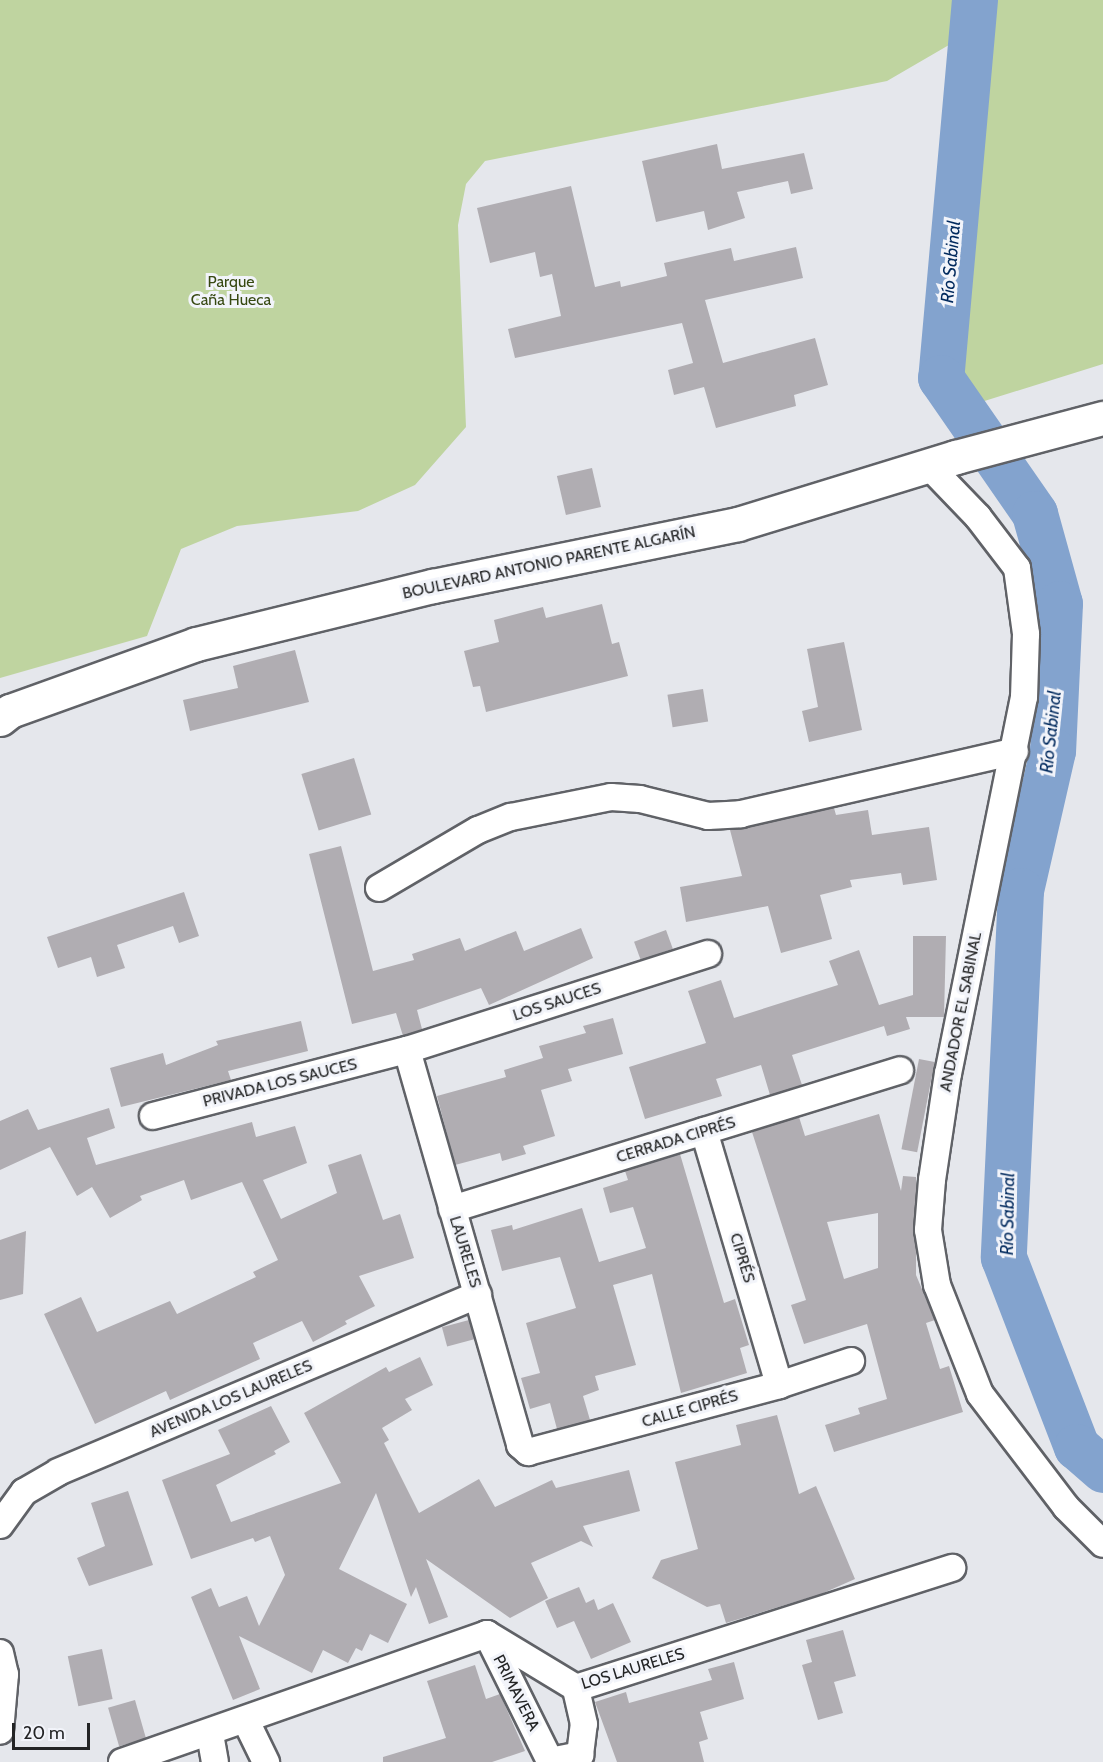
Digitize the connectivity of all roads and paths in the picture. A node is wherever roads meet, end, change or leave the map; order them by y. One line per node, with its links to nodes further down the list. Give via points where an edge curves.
1 (1103, 418): 2 (main road, BOULEVARD ANTONIO PARENTE ALGARÍN)
2 (942, 461): 3 (main road, BOULEVARD ANTONIO PARENTE ALGARÍN, via 738,524 433,586 196,644 10,711); 4 (street, ANDADOR EL SABINAL, via 1017,568 1026,634 1024,697)
3 (0, 719)
4 (1015, 751): 5 (street, via 741,814 708,816 640,799 611,797 522,815 478,830); 17 (street, ANDADOR EL SABINAL, via 948,1073 928,1230 937,1285 980,1394 1066,1507)
5 (379, 888)
6 (708, 954): 7 (street, LOS SAUCES)
7 (407, 1050): 9 (street, PRIVADA LOS SAUCES); 11 (street, LAURELES)
8 (900, 1070): 10 (street, CERRADA CIPRÉS)
9 (153, 1116)
10 (704, 1131): 11 (street, CERRADA CIPRÉS); 14 (street, CIPRÉS)
11 (452, 1209): 12 (street, LAURELES)
12 (478, 1295): 15 (street, LAURELES, via 520,1445); 16 (street, AVENIDA LOS LAURELES, via 58,1473 24,1492)
13 (851, 1361): 14 (street, CALLE CIPRÉS)
14 (779, 1384): 15 (street, CALLE CIPRÉS)
15 (528, 1452)
16 (0, 1525)
17 (1103, 1544)
18 (952, 1568): 21 (street, LOS LAURELES)
19 (487, 1634): 21 (street, LOS LAURELES); 21 (street, PRIMAVERA, via 550,1761 580,1755 584,1724); 22 (street)
20 (0, 1653): 23 (street, via 5,1674)
21 (576, 1688)
22 (246, 1720): 24 (street); 27 (street)
23 (0, 1731)
24 (210, 1734): 25 (street); 26 (street)
25 (122, 1762)
26 (215, 1762)
27 (266, 1762)

